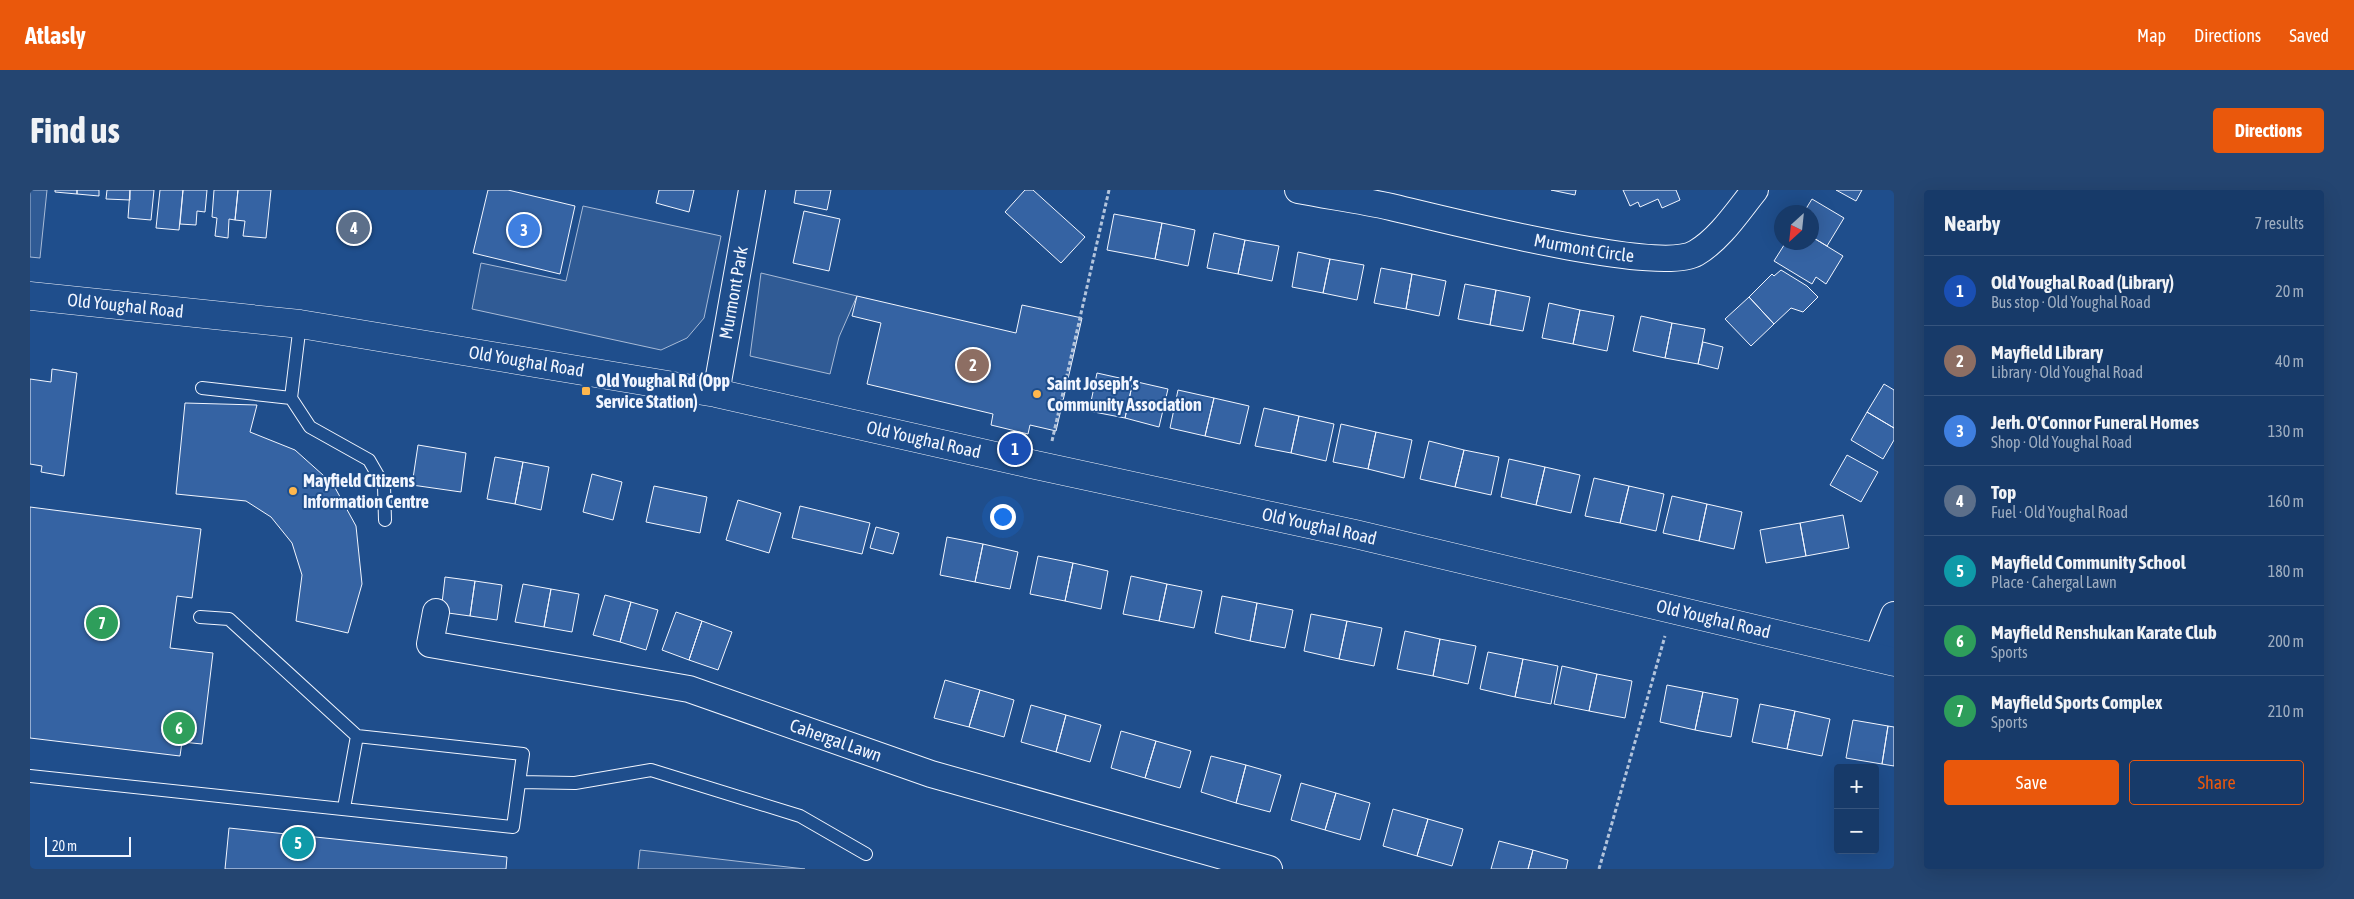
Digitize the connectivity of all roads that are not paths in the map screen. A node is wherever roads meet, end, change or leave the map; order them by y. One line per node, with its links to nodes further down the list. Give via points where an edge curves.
1 (752, 190): 8 (street, Murmont Park)
2 (1298, 190): 4 (street, Murmont Circle)
3 (1755, 190): 4 (street, Murmont Circle, via 1710,242 1695,254 1669,260 1620,255 1458,224)
4 (1394, 198)
5 (30, 296): 6 (street, Old Youghal Road)
6 (300, 324): 8 (street, Old Youghal Road); 9 (lane)
7 (202, 388): 9 (lane)
8 (716, 393): 14 (street, Old Youghal Road, via 1355,534)
9 (291, 398): 10 (lane, via 310,427 369,460 384,486)
10 (385, 520)
11 (436, 612): 20 (street, Cahergal Lawn, via 430,644 689,689 930,774)
12 (1894, 615): 14 (street)
13 (200, 617): 15 (lane, via 229,619)
14 (1886, 660)
15 (358, 736): 17 (lane, via 523,754); 18 (lane)
16 (30, 776): 18 (lane)
17 (519, 782): 18 (lane, via 513,827); 19 (lane, via 575,783 651,770 800,816)
18 (344, 808)
19 (866, 854)
20 (1268, 869)

